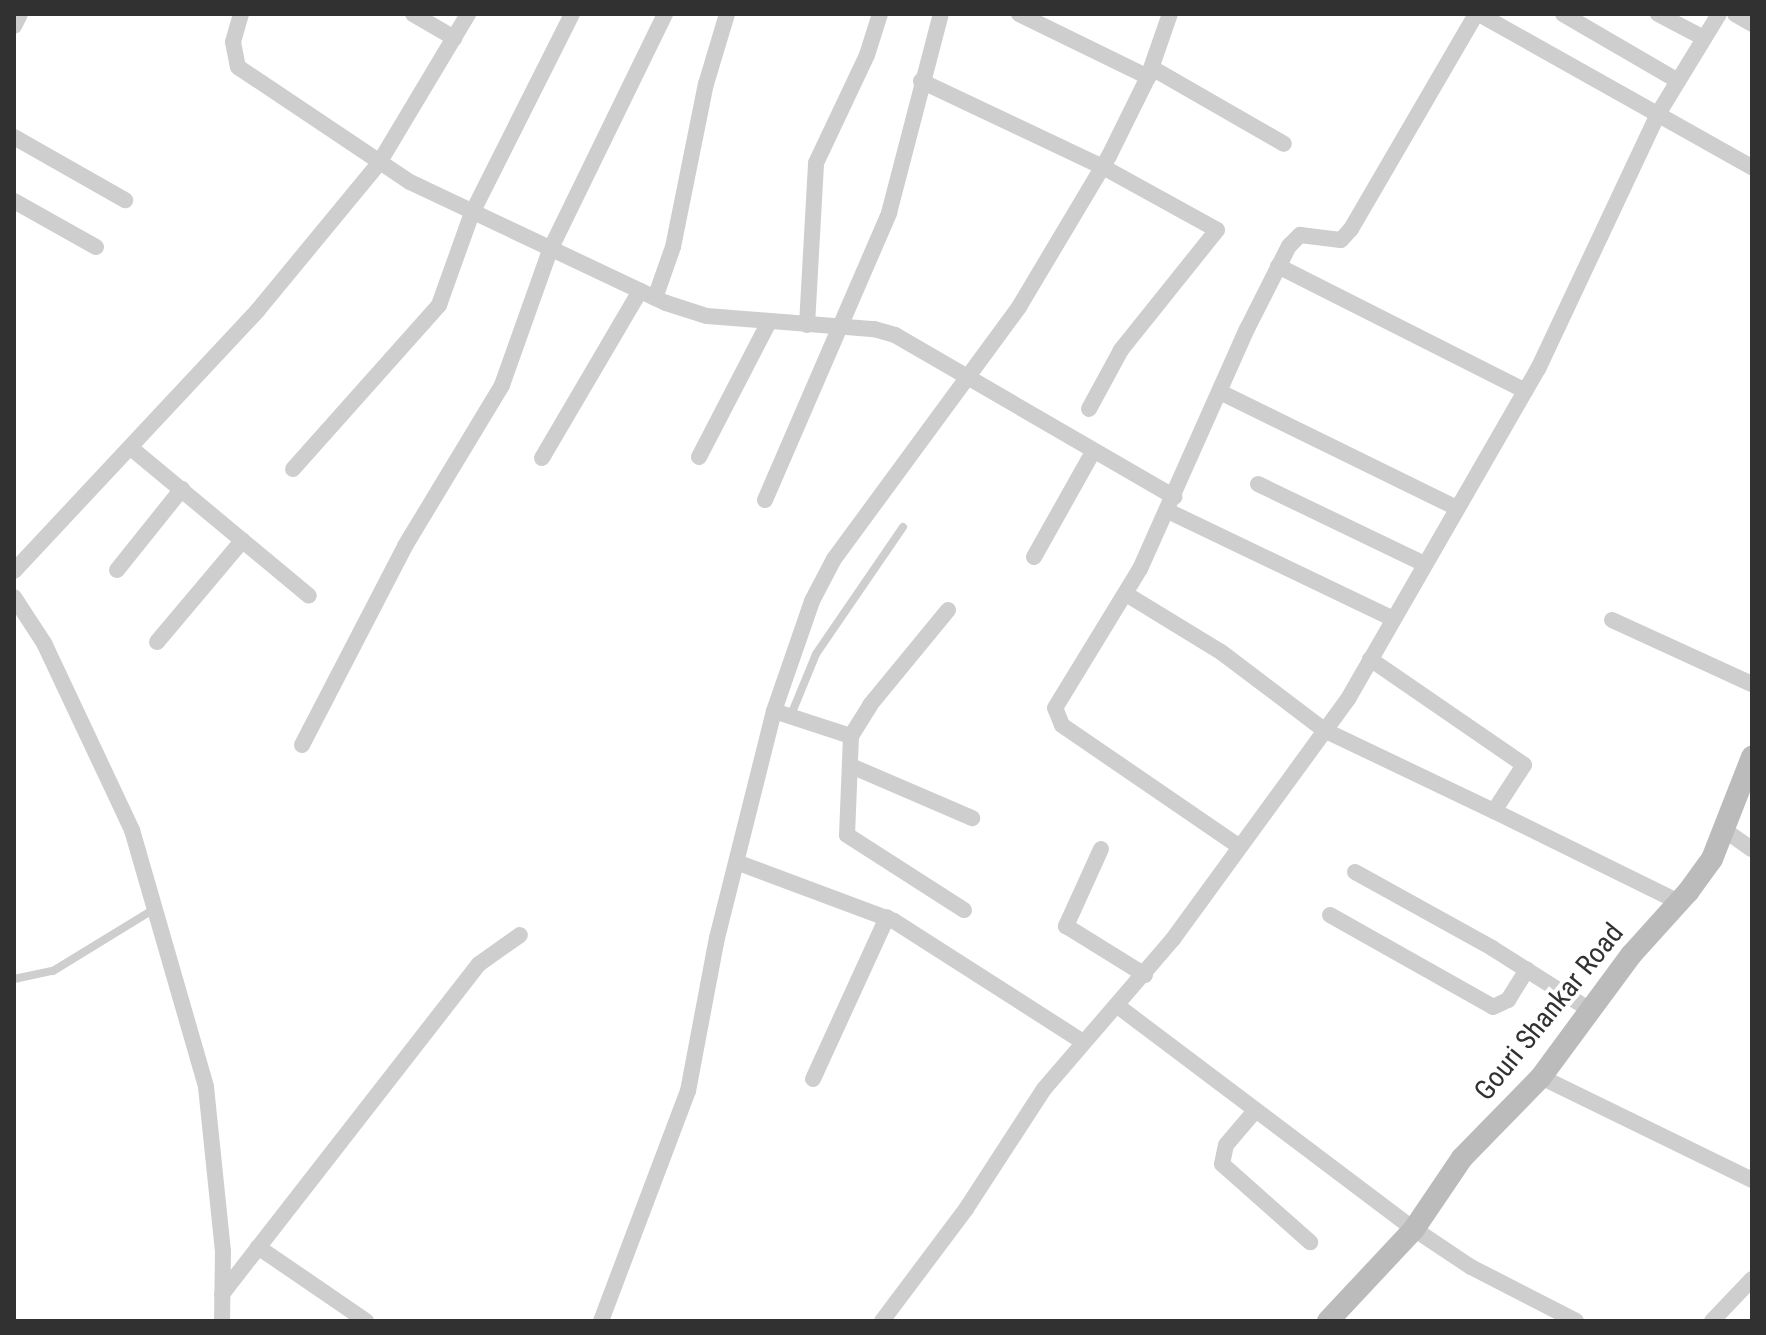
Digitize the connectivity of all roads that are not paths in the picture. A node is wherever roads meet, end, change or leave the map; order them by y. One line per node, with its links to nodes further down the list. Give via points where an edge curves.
1 (20, 14): 18 (street)
2 (241, 14): 27 (street, via 233,42 238,67)
3 (413, 14): 19 (street)
4 (468, 14): 19 (street)
5 (572, 14): 32 (street)
6 (665, 14): 34 (street)
7 (727, 14): 36 (street, via 706,84 673,247)
8 (880, 14): 38 (street, via 867,55 816,163)
9 (941, 14): 22 (street)
10 (1019, 14): 21 (street)
11 (1170, 14): 21 (street)
12 (1478, 14): 24 (street); 35 (street, via 1351,229 1341,240 1300,235)
13 (1563, 14): 23 (street)
14 (1658, 14): 20 (street)
15 (1719, 14): 20 (street)
16 (1735, 14): 17 (street)
17 (1752, 24)
18 (14, 26)
19 (454, 38): 27 (street)
20 (1704, 38): 23 (street)
21 (1150, 72): 26 (street); 28 (street)
22 (921, 81): 28 (street); 39 (street, via 903,173)
23 (1678, 81): 24 (street)
24 (1658, 114): 29 (street); 41 (street)
25 (14, 137): 30 (street)
26 (1284, 144)
27 (379, 163): 32 (street); 44 (street, via 258,310)
28 (1103, 167): 40 (street, via 1019,307); 43 (street, via 1217,230 1121,350)
29 (1752, 167)
30 (125, 200)
31 (14, 201): 33 (street)
32 (472, 213): 34 (street); 48 (street, via 428,323)
33 (96, 247)
34 (550, 250): 36 (street); 72 (street, via 502,385 405,546)
35 (1278, 266): 41 (street); 42 (street)
36 (647, 294): 37 (street, via 707,316); 47 (street)
37 (769, 322): 38 (street); 46 (street)
38 (807, 325): 39 (street)
39 (842, 327): 40 (street, via 895,335); 51 (street)
40 (969, 376): 45 (street); 69 (street, via 834,559 812,601)
41 (1525, 391): 53 (street)
42 (1220, 392): 52 (street); 53 (street)
43 (1089, 409)
44 (131, 448): 50 (street); 59 (street)
45 (1093, 452): 52 (street); 56 (street)
46 (699, 457)
47 (542, 458)
48 (293, 469)
49 (1258, 484): 57 (street)
50 (182, 489): 55 (street); 58 (street)
51 (765, 500)
52 (1171, 504): 60 (street); 64 (street)
53 (1457, 508): 57 (street)
54 (903, 527): 69 (lane, via 816,654)
55 (243, 540): 61 (street); 66 (street)
56 (1034, 557)
57 (1424, 564): 64 (street)
58 (117, 570)
59 (14, 571)
60 (1126, 594): 70 (street, via 1221,652); 78 (street, via 1060,697 1056,717)
61 (309, 596)
62 (14, 597): 84 (street, via 44,643 132,830)
63 (948, 610): 71 (street)
64 (1393, 619): 67 (street)
65 (1612, 620): 68 (street)
66 (157, 642)
67 (1370, 659): 70 (street); 75 (street, via 1524,765)
68 (1752, 684)
69 (783, 713): 71 (street); 81 (street)
70 (1324, 730): 75 (street); 78 (street)
71 (851, 736): 74 (street)
72 (302, 745)
73 (1752, 757): 77 (street, Gouri Shankar Road)
74 (851, 766): 76 (street); 85 (street, via 847,835)
75 (1494, 811): 83 (street)
76 (972, 818)
77 (1723, 829): 80 (street); 83 (street, Gouri Shankar Road, via 1712,859)
78 (1237, 845): 90 (street)
79 (1101, 849): 90 (street, via 1066,926)
80 (1752, 849)
81 (739, 863): 87 (street); 106 (street, via 717,938 688,1091 672,1145)
82 (1355, 872): 89 (street)
83 (1679, 902): 93 (street, Gouri Shankar Road)
84 (154, 908): 91 (lane, via 53,971); 103 (street, via 206,1087)
85 (964, 910)
86 (1330, 915): 89 (street, via 1493,1007 1508,1000)
87 (887, 917): 94 (street); 96 (street)
88 (520, 935): 101 (street, via 479,964)
89 (1527, 970): 93 (street)
90 (1145, 975): 92 (street)
91 (14, 979)
92 (1119, 1007): 94 (street); 97 (street)
93 (1590, 1010): 95 (street, Gouri Shankar Road)
94 (1083, 1042): 107 (street, via 1044,1089 966,1209)
95 (1541, 1077): 98 (street); 99 (street, Gouri Shankar Road, via 1462,1158)
96 (813, 1079)
97 (1254, 1112): 99 (street); 100 (street, via 1226,1145 1222,1164)
98 (1752, 1180)
99 (1414, 1229): 108 (street, Gouri Shankar Road); 109 (street, via 1471,1267)
100 (1310, 1242)
101 (258, 1247): 103 (street); 105 (street)
102 (1752, 1279): 110 (street)
103 (222, 1294): 104 (street)
104 (222, 1321)
105 (366, 1321)
106 (601, 1321)
107 (882, 1321)
108 (1328, 1321)
109 (1576, 1321)
110 (1712, 1321)

